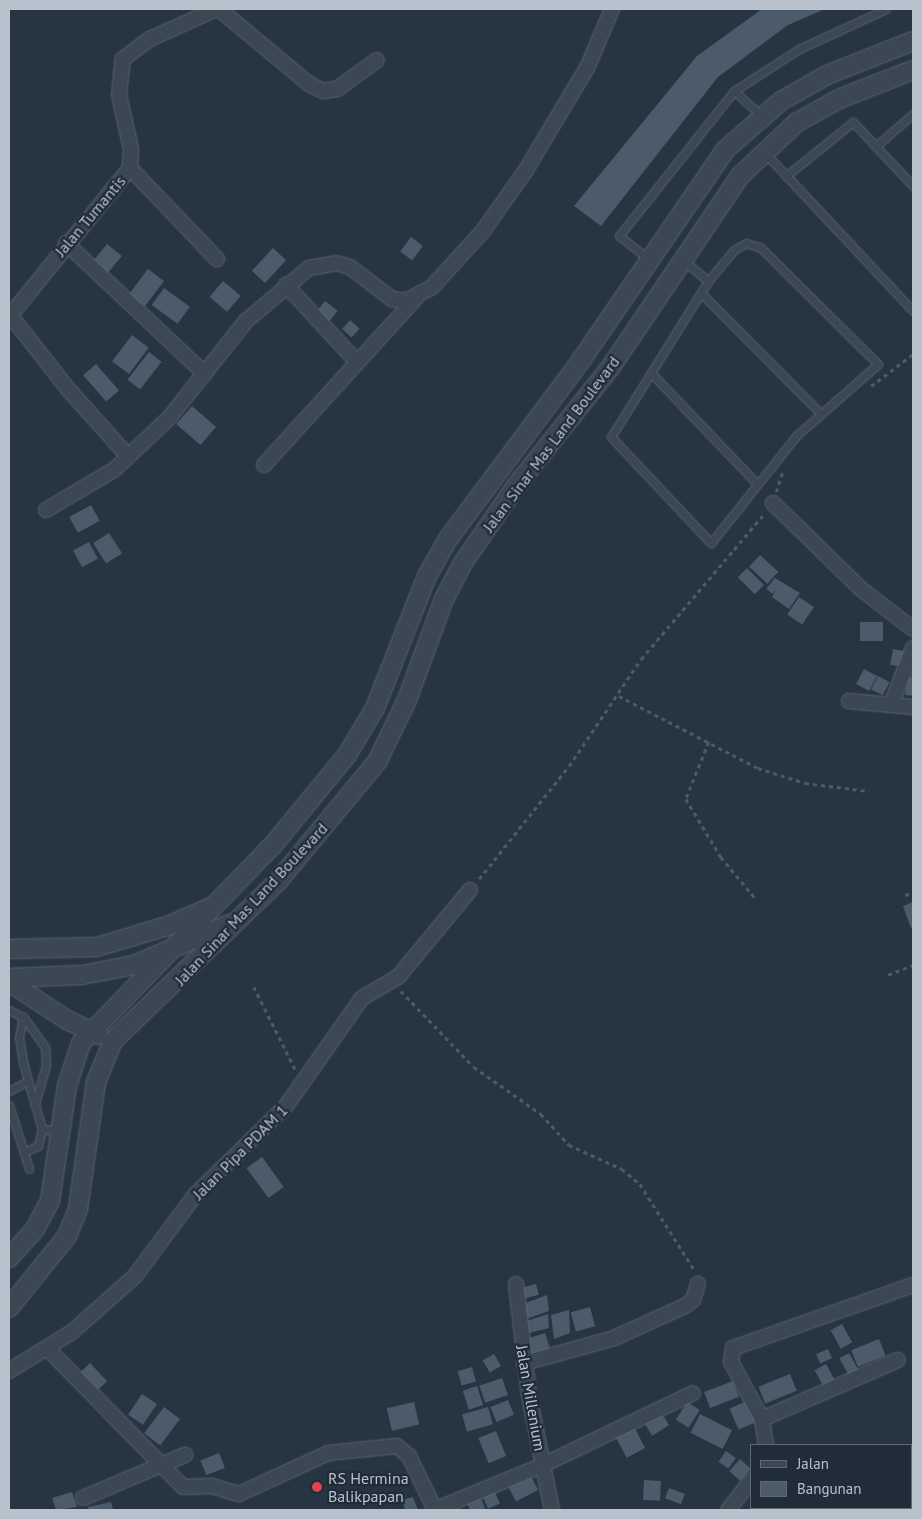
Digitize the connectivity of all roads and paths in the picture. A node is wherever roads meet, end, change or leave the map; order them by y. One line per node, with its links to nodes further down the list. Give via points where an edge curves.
1 (217, 9): 5 (street, via 309,84 323,91 337,89); 12 (street, Jalan Tumantis, via 150,39 123,59 119,95 132,149)
2 (612, 9): 24 (street, via 588,66 526,170 465,252)
3 (886, 9): 7 (lane, via 799,49)
4 (913, 41): 9 (street, Jalan Sinar Mas Land Boulevard, via 827,75)
5 (377, 60)
6 (913, 71): 11 (street, Jalan Sinar Mas Land Boulevard, via 839,99 796,123)
7 (734, 91): 9 (lane); 20 (lane, via 619,236)
8 (913, 114): 10 (lane)
9 (762, 116): 15 (street, Jalan Sinar Mas Land Boulevard, via 725,150)
10 (876, 146): 13 (lane, via 853,122); 14 (lane)
11 (763, 151): 13 (lane); 16 (street, Jalan Sinar Mas Land Boulevard)
12 (130, 168): 17 (street, Jalan Tumantis); 18 (street)
13 (786, 176): 25 (lane)
14 (913, 186)
15 (672, 229): 16 (street); 20 (street, Jalan Sinar Mas Land Boulevard)
16 (694, 242): 19 (street, Jalan Sinar Mas Land Boulevard)
17 (66, 243): 26 (street, Jalan Tumantis); 29 (street)
18 (217, 259)
19 (683, 260): 21 (lane); 52 (street, Jalan Sinar Mas Land Boulevard, via 610,368 516,486 464,563 444,599 407,700 377,762)
20 (650, 261): 51 (street, Jalan Sinar Mas Land Boulevard, via 448,539 427,576 375,708 347,755 272,845)
21 (708, 281): 23 (lane); 32 (lane, via 734,250 746,243 761,248 878,364)
22 (286, 285): 24 (street, via 309,268 336,263 350,267 392,299); 28 (street); 29 (street, via 246,321)
23 (701, 293): 30 (lane); 32 (lane)
24 (418, 296): 28 (street)
25 (913, 312)
26 (10, 316): 33 (street, via 68,389)
27 (913, 354): 31 (path)
28 (357, 362): 34 (street)
29 (205, 374): 33 (street, via 169,418)
30 (654, 375): 36 (lane); 36 (lane, via 611,437 712,543)
31 (863, 392)
32 (821, 414): 36 (lane)
33 (128, 456): 38 (street, via 94,485)
34 (264, 465)
35 (784, 466): 37 (path)
36 (757, 484)
37 (773, 503): 39 (street, via 862,589); 41 (path, via 641,659)
38 (46, 510)
39 (913, 629)
40 (913, 648): 43 (street)
41 (619, 696): 45 (path); 47 (path)
42 (849, 701): 43 (street)
43 (891, 705): 44 (street)
44 (913, 707)
45 (709, 742): 46 (path, via 758,768 805,784); 50 (path, via 686,799 721,857)
46 (868, 791)
47 (470, 890): 60 (street, Jalan Pipa PDAM 1)
48 (913, 893): 49 (path)
49 (906, 895)
50 (756, 899)
51 (214, 906): 54 (street, Jalan Sinar Mas Land Boulevard, via 124,941); 55 (street, Jalan Sinar Mas Land Boulevard)
52 (243, 917): 55 (street); 66 (street, Jalan Sinar Mas Land Boulevard)
53 (9, 949): 54 (street, Jalan Sinar Mas Land Boulevard)
54 (72, 950): 57 (street)
55 (172, 952): 57 (street, via 134,965); 65 (street, Jalan Sinar Mas Land Boulevard)
56 (913, 965): 58 (path)
57 (74, 975): 59 (street)
58 (888, 975)
59 (9, 978)
60 (391, 981): 68 (street, Jalan Pipa PDAM 1, via 362,998); 80 (path, via 490,1082 529,1103 568,1145 622,1169 640,1184 686,1255)
61 (9, 982): 65 (street)
62 (254, 987): 68 (path)
63 (9, 1010): 64 (lane)
64 (23, 1017): 67 (lane, via 19,1037); 71 (lane, via 45,1047 46,1065)
65 (90, 1030): 66 (street); 73 (street, Jalan Sinar Mas Land Boulevard, via 73,1060)
66 (112, 1041): 77 (street, Jalan Sinar Mas Land Boulevard, via 96,1082)
67 (28, 1081): 69 (lane); 71 (lane)
68 (302, 1084): 83 (street, Jalan Pipa PDAM 1, via 249,1147 196,1194 135,1276 72,1332)
69 (9, 1091)
70 (9, 1104): 74 (lane)
71 (35, 1104): 72 (lane)
72 (42, 1129): 73 (lane); 74 (lane, via 38,1146)
73 (60, 1131): 76 (street, Jalan Sinar Mas Land Boulevard)
74 (24, 1152): 75 (lane)
75 (29, 1169)
76 (50, 1201): 77 (street); 78 (street, Jalan Sinar Mas Land Boulevard, via 35,1229)
77 (78, 1209): 82 (street, Jalan Sinar Mas Land Boulevard, via 67,1236)
78 (9, 1258)
79 (516, 1284): 85 (street, Jalan Millenium)
80 (698, 1284): 85 (street, via 693,1300 685,1306 614,1338)
81 (913, 1285): 88 (street, via 734,1348 731,1362)
82 (9, 1308)
83 (47, 1348): 86 (street, Jalan Pipa PDAM 1); 92 (street)
84 (898, 1360): 88 (street)
85 (524, 1363): 91 (street, Jalan Millenium)
86 (9, 1371)
87 (694, 1393): 91 (street)
88 (762, 1419): 89 (street)
89 (766, 1444)
90 (185, 1455): 92 (street)
91 (543, 1465): 95 (street); 96 (street, Jalan Millenium)
92 (161, 1467): 94 (street); 95 (street, via 183,1487 212,1486 235,1495 328,1453 397,1446 409,1456)
93 (750, 1482): 97 (street)
94 (83, 1498)
95 (434, 1510)
96 (552, 1510)
97 (728, 1510)

